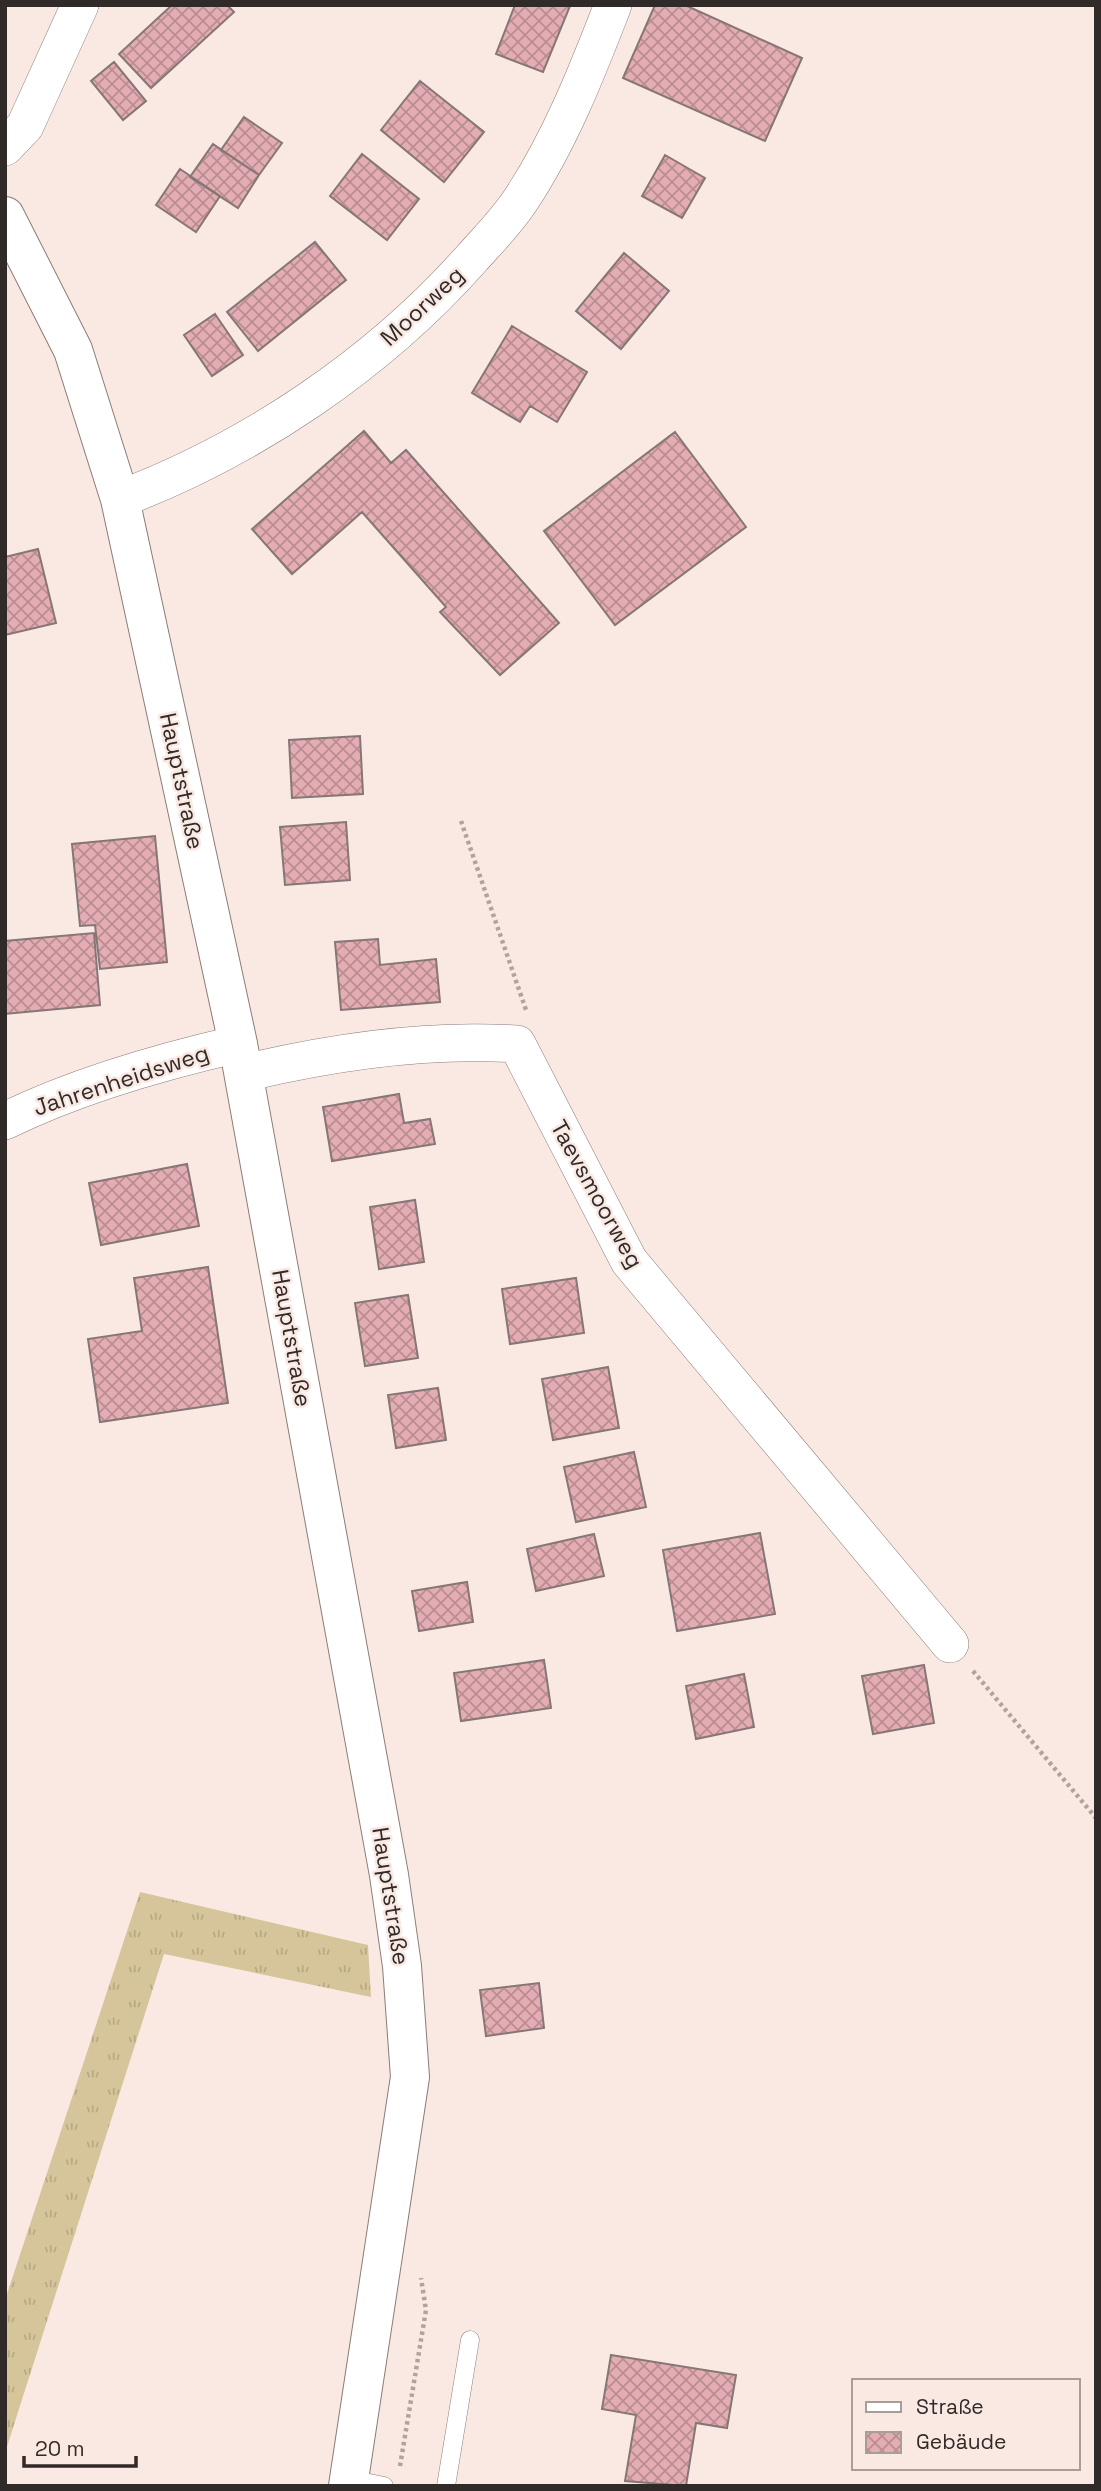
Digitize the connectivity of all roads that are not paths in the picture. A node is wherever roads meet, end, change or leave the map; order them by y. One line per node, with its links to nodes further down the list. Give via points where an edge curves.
1 (80, 5): 3 (street, via 25,126)
2 (613, 5): 5 (street, Moorweg, via 576,95 525,193 443,291 348,372 281,417 199,464)
3 (5, 147)
4 (5, 216): 5 (main road, Hauptstraße, via 73,350)
5 (120, 499): 6 (main road, Hauptstraße)
6 (241, 1059): 7 (street, Jahrenheidsweg, via 37,1105); 8 (street, Taevsmoorweg, via 288,1063 424,1043 517,1044 629,1261); 10 (main road, Hauptstraße, via 389,1875 403,1980 410,2077)
7 (5, 1121)
8 (950, 1644)
9 (470, 2340): 11 (lane)
10 (360, 2484)
11 (446, 2486)

